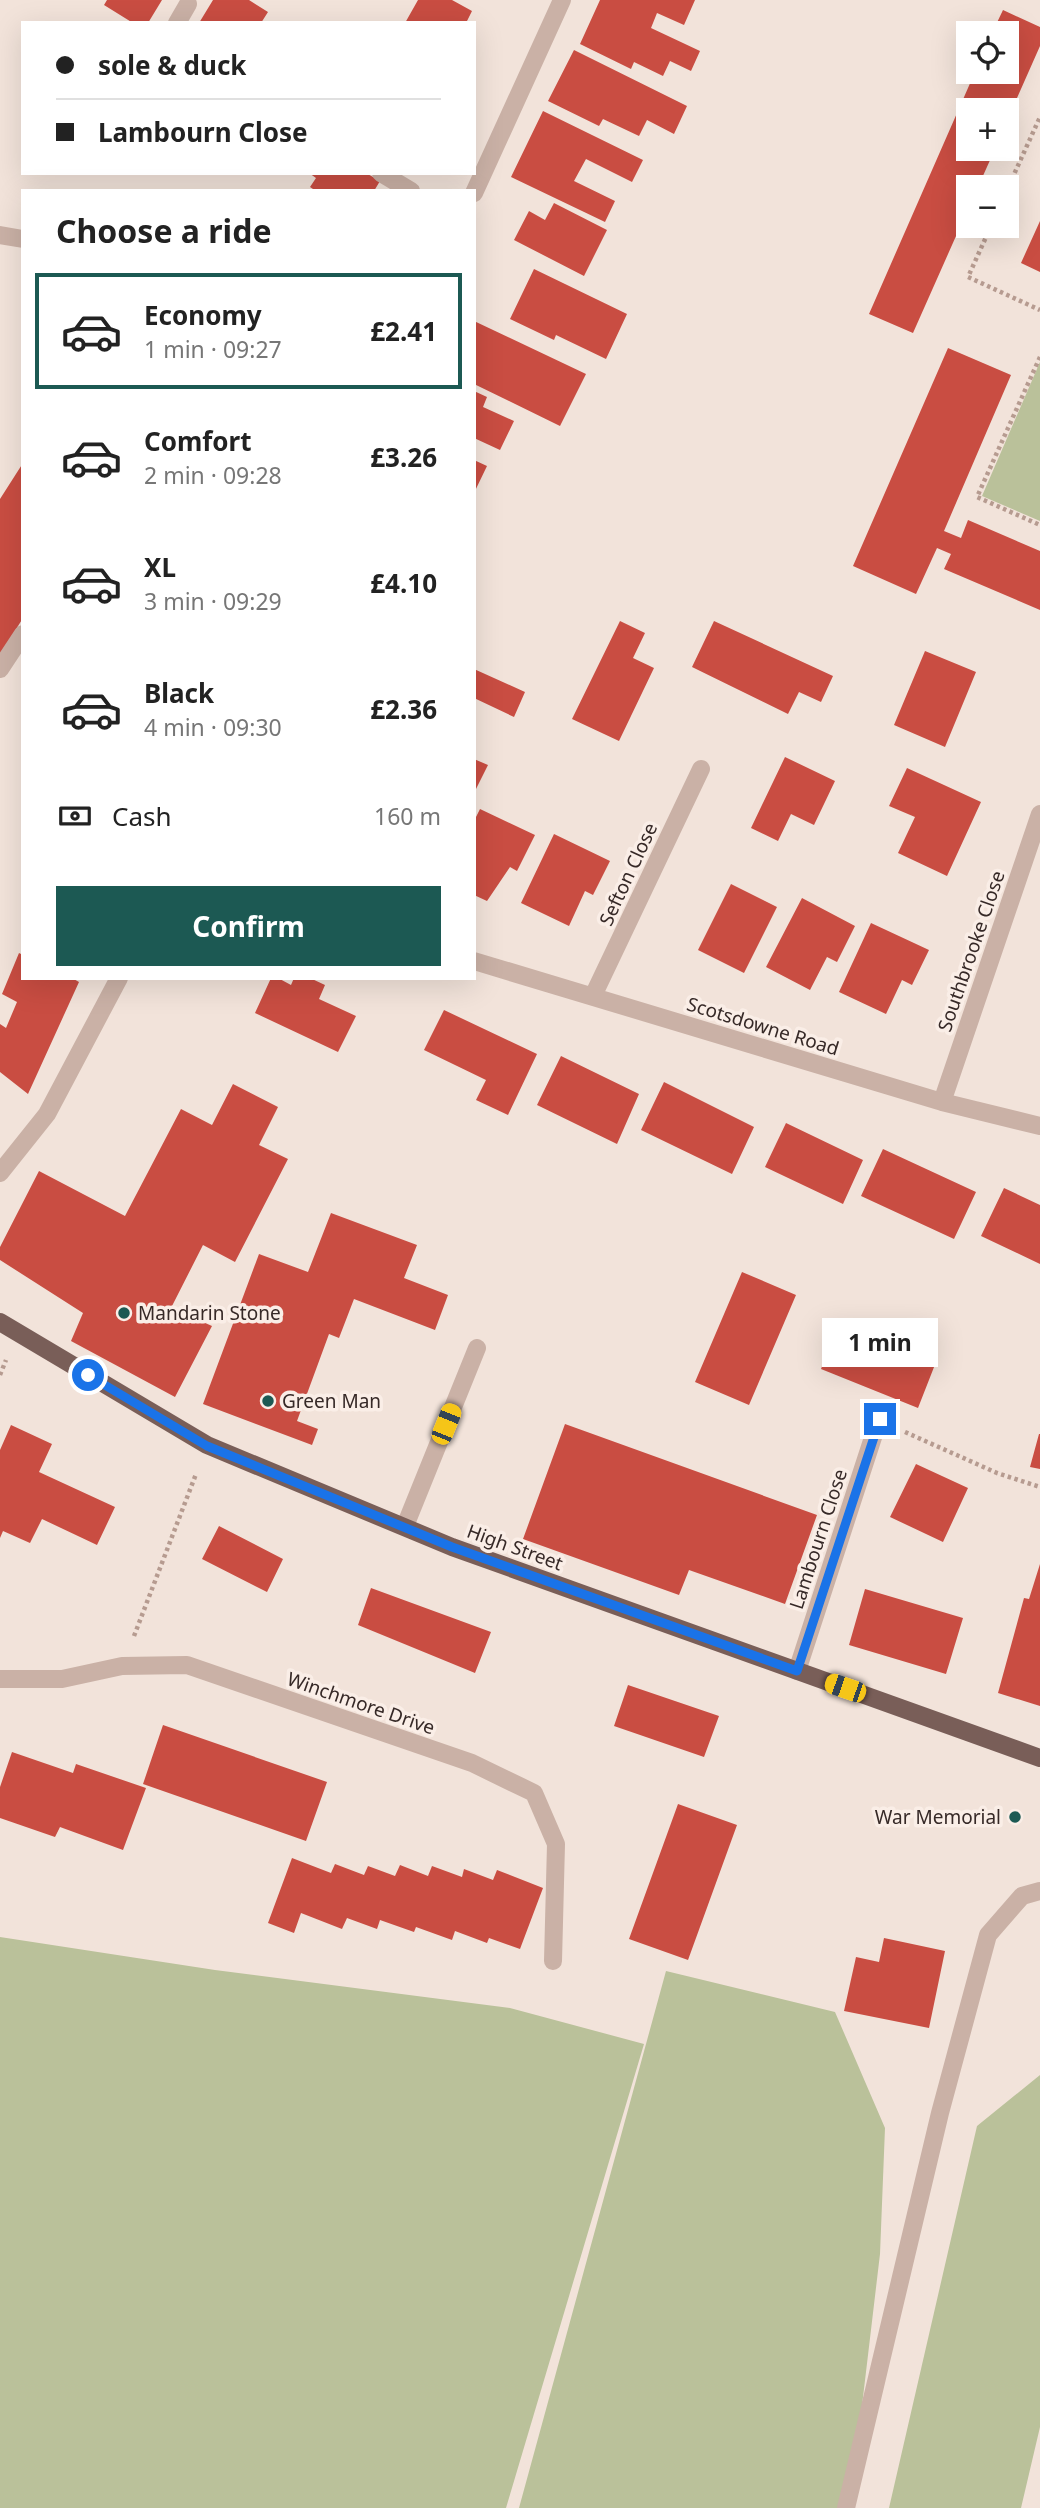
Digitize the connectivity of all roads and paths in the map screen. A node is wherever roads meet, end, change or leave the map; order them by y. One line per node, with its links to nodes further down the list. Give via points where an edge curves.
1 (562, 0): 8 (street)
2 (188, 4): 3 (street)
3 (178, 21)
4 (1040, 117): 6 (path)
5 (384, 175): 7 (street)
6 (1014, 175)
7 (408, 189)
8 (476, 189)
9 (0, 235): 11 (street)
10 (986, 238): 12 (path, via 968,277)
11 (21, 239)
12 (1040, 310)
13 (1040, 357): 14 (path, via 977,498)
14 (1040, 525)
15 (21, 637): 16 (street)
16 (0, 669)
17 (701, 769): 21 (street, Sefton Close)
18 (1040, 814): 22 (street, Southbrooke Close)
19 (476, 962): 21 (street, Scotsdowne Road)
20 (118, 980): 24 (street, via 47,1114)
21 (593, 996): 22 (street, Scotsdowne Road)
22 (942, 1102): 23 (street, Scotsdowne Road)
23 (1040, 1126)
24 (0, 1173)
25 (0, 1322): 28 (main road, High Street)
26 (477, 1348): 30 (street)
27 (880, 1419): 29 (path); 32 (street, Lambourn Close)
28 (207, 1446): 30 (main road, High Street); 31 (path)
29 (1040, 1488)
30 (405, 1526): 32 (main road, High Street)
31 (122, 1666): 33 (street, Winchmore Drive, via 62,1679); 36 (street, Winchmore Drive, via 187,1665 471,1763 534,1793 556,1844)
32 (797, 1671): 34 (main road, High Street)
33 (0, 1679)
34 (1040, 1758)
35 (1040, 1891): 37 (street, via 1022,1896 988,1935)
36 (553, 1961)
37 (846, 2508)

